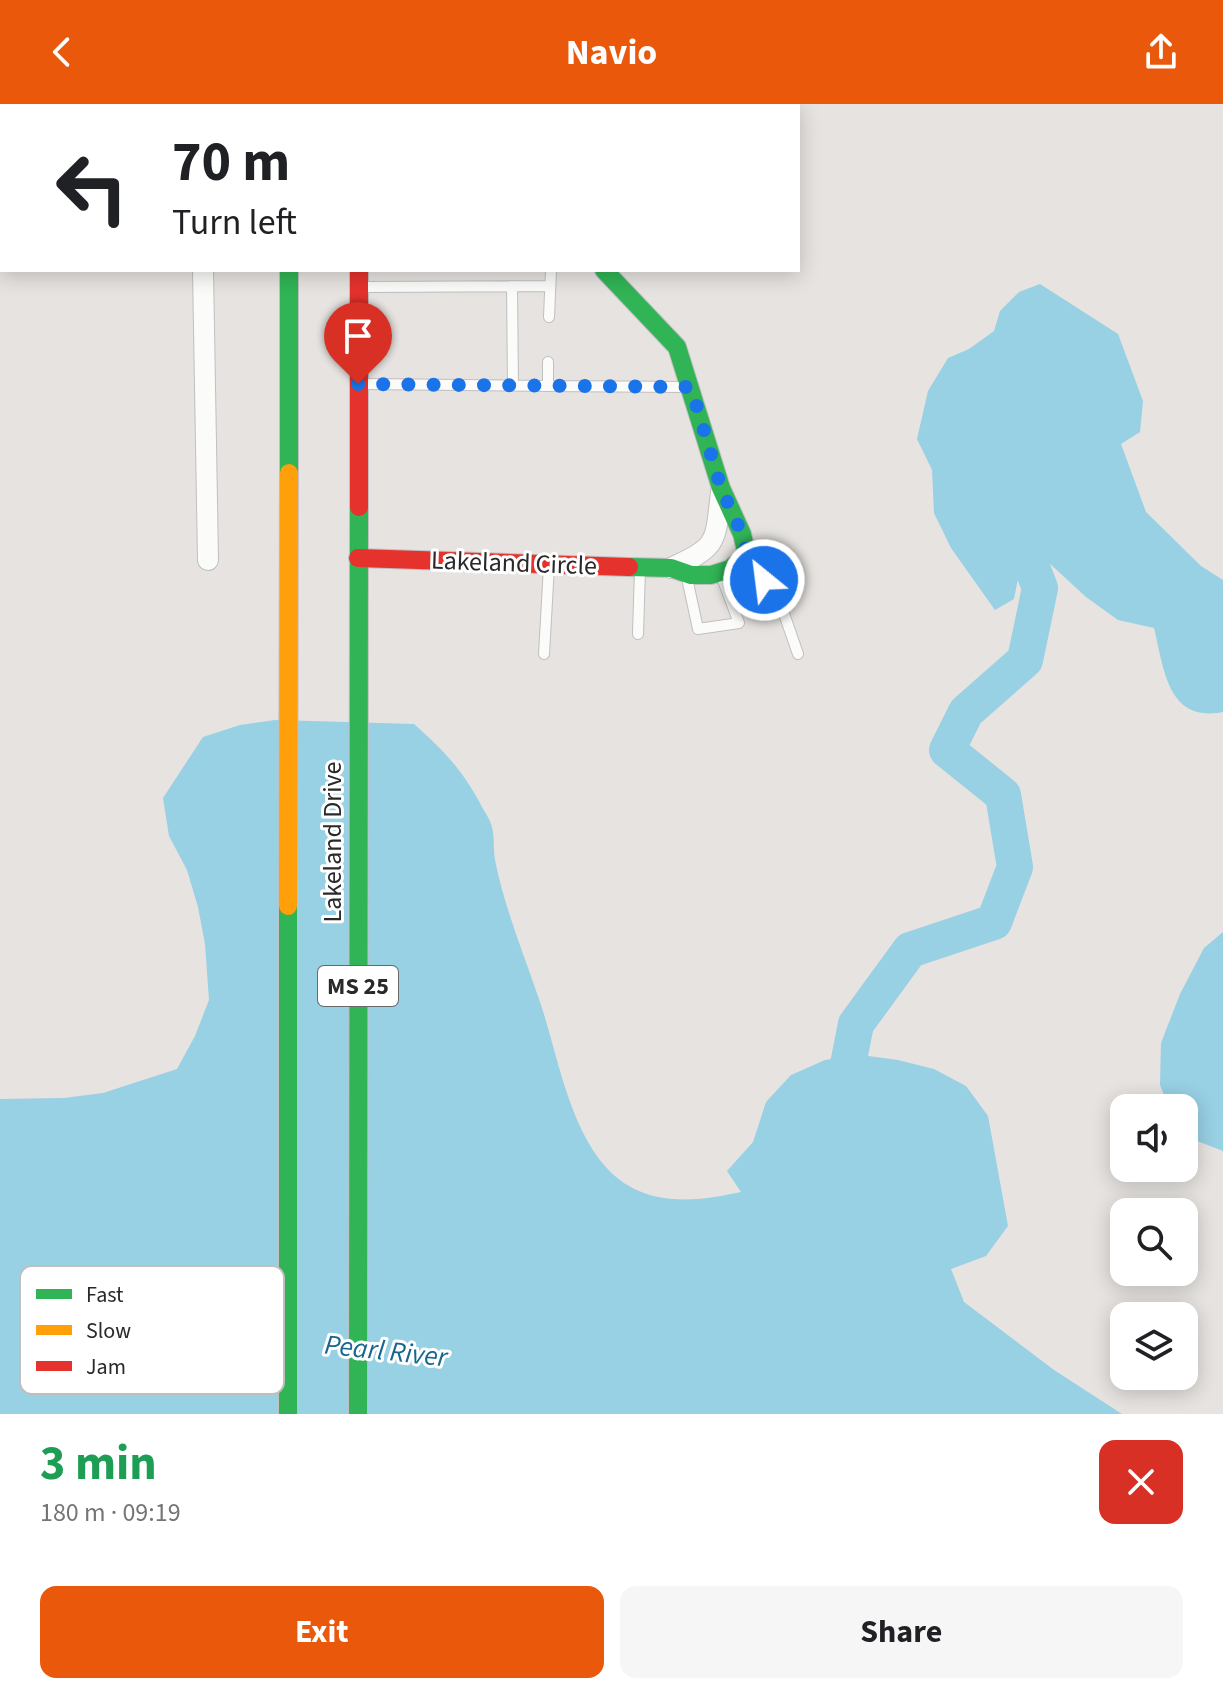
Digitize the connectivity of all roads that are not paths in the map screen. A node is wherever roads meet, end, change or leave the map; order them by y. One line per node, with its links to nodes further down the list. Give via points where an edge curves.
1 (203, 272): 17 (street)
2 (289, 272): 25 (main road, Lakeland Drive / MS 25)
3 (551, 272): 7 (lane)
4 (606, 272): 13 (main road, via 677,347)
5 (359, 278): 6 (lane); 10 (main road, Lakeland Drive / MS 25)
6 (512, 286): 7 (lane); 11 (lane)
7 (550, 286): 8 (lane)
8 (549, 317)
9 (548, 362): 12 (lane)
10 (358, 384): 11 (lane); 16 (main road, Lakeland Drive / MS 25)
11 (513, 385): 12 (lane)
12 (548, 386): 13 (lane)
13 (691, 387): 14 (main road)
14 (721, 488): 15 (main road); 20 (street, via 716,536)
15 (747, 555): 21 (main road); 24 (lane, via 781,605)
16 (358, 558): 18 (main road, Lakeland Circle); 26 (main road, Lakeland Drive / MS 25)
17 (208, 560)
18 (549, 564): 19 (main road, Lakeland Circle); 23 (lane)
19 (640, 567): 20 (main road, Lakeland Circle); 22 (lane)
20 (679, 572): 21 (main road, Lakeland Circle); 21 (lane, via 698,629 739,623)
21 (721, 574)
22 (638, 634)
23 (544, 654)
24 (798, 654)
25 (288, 1414)
26 (358, 1414)

